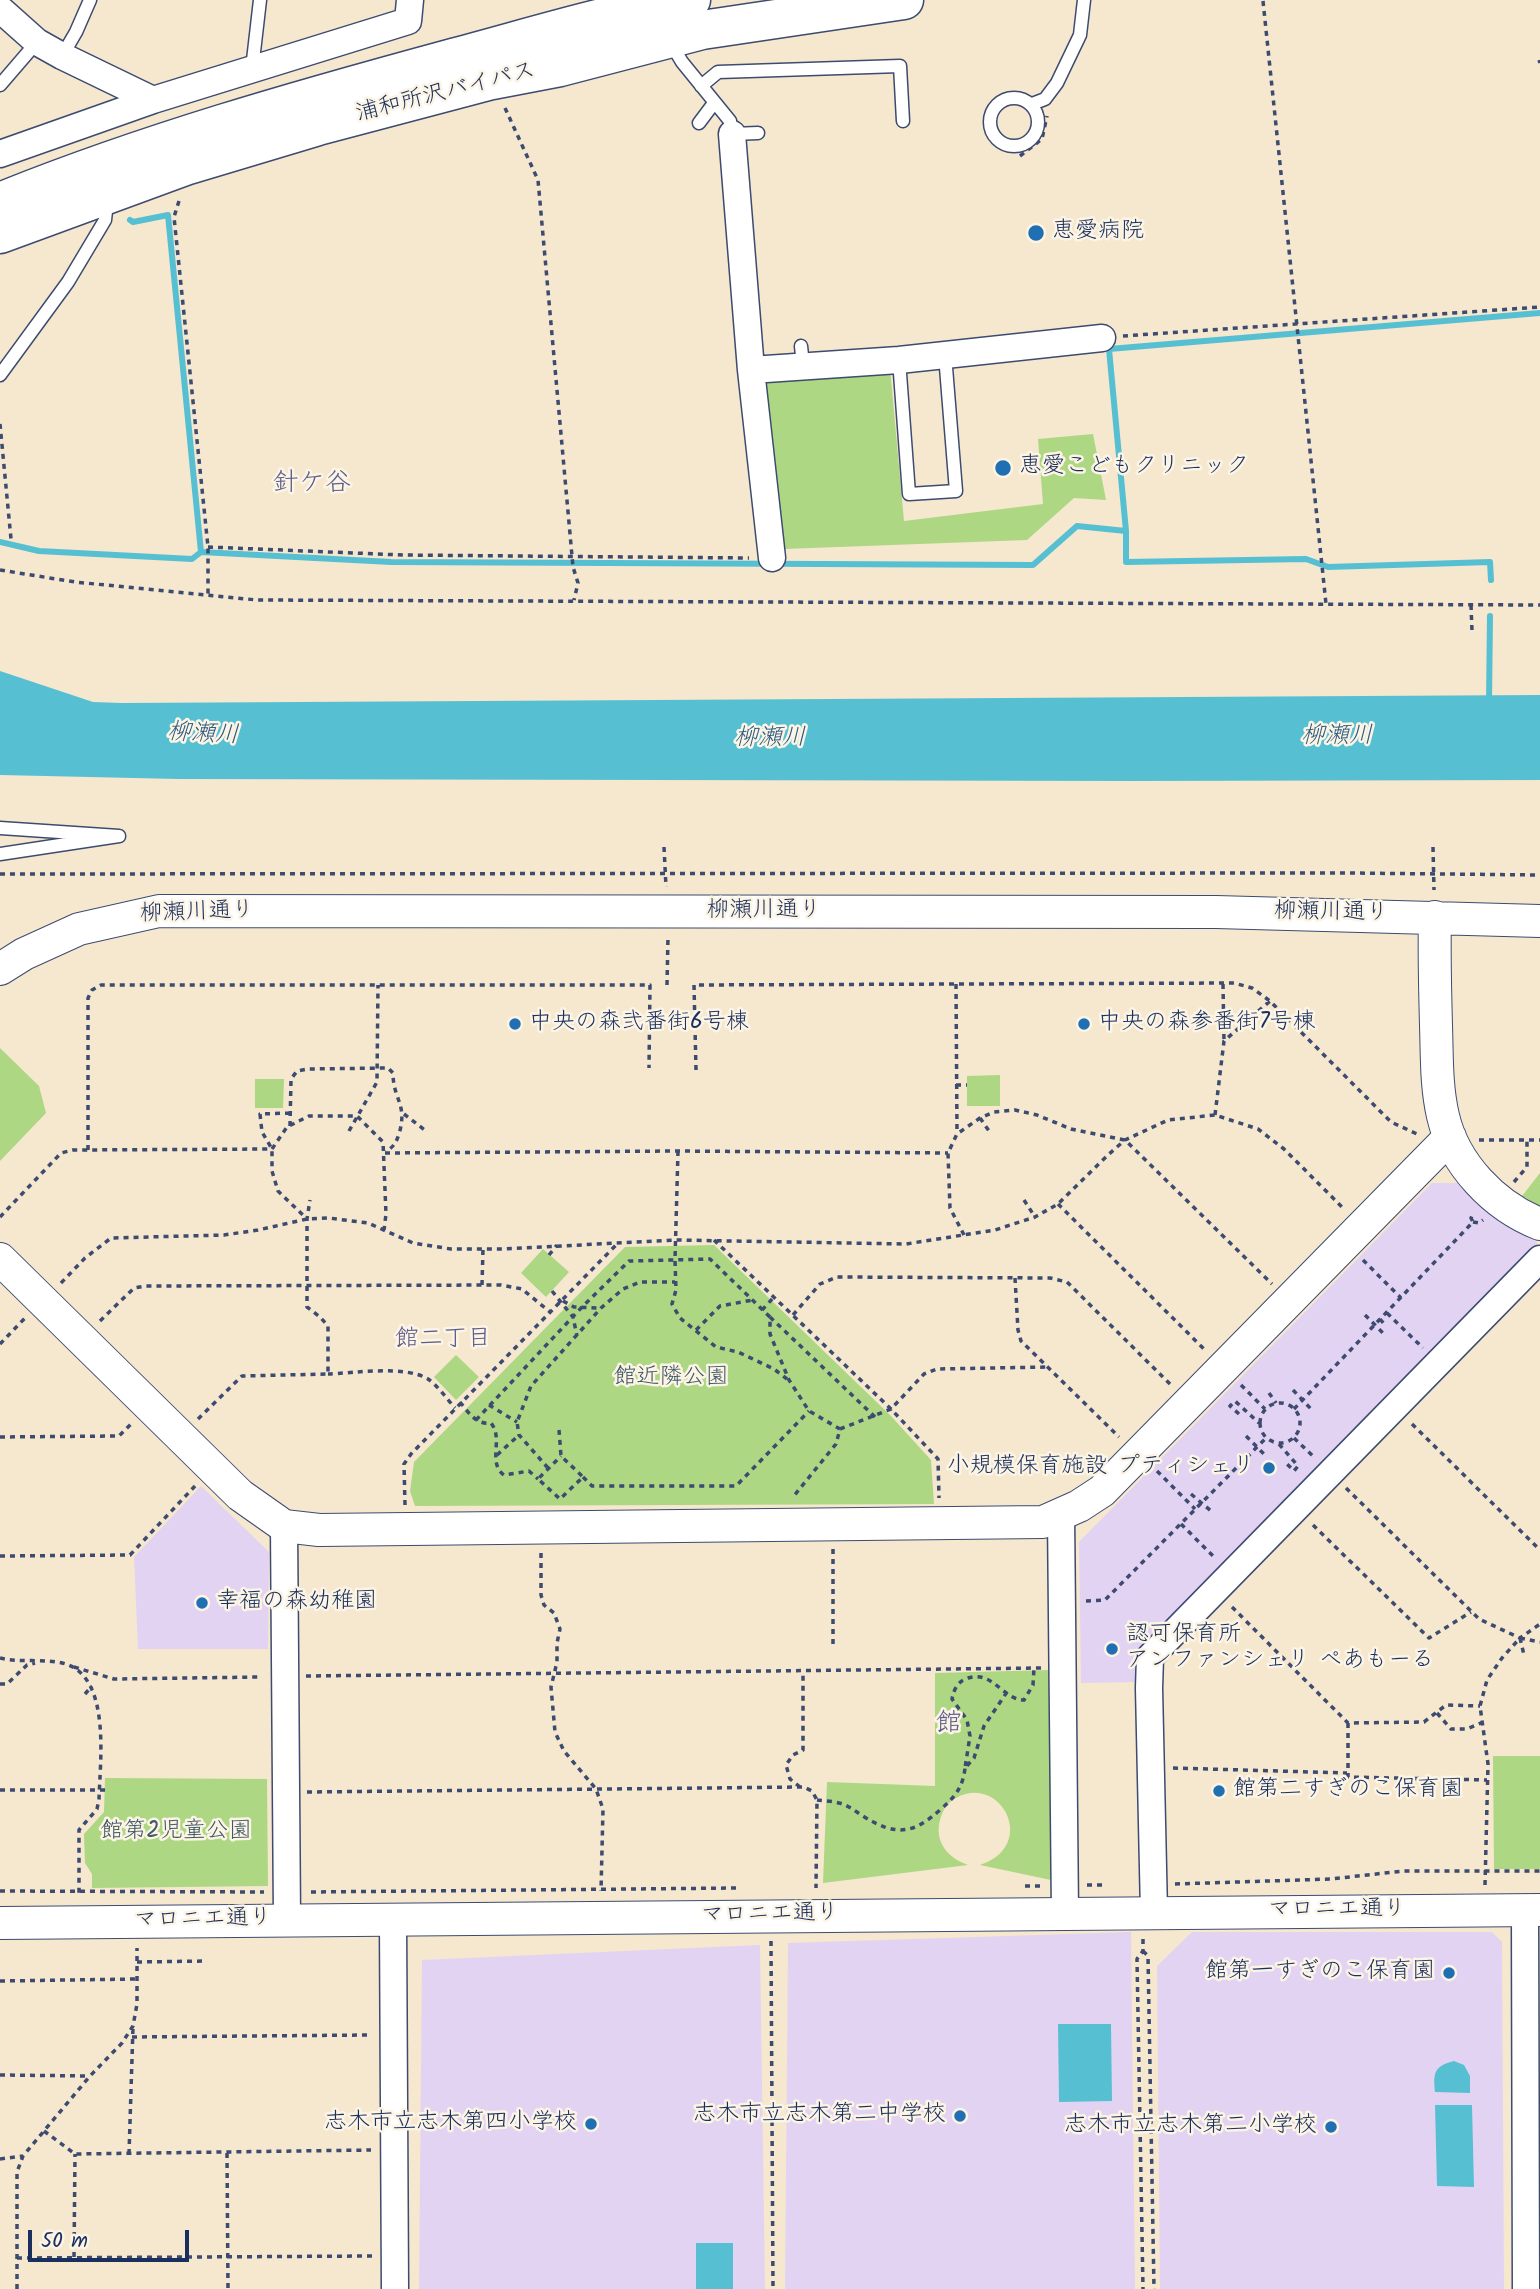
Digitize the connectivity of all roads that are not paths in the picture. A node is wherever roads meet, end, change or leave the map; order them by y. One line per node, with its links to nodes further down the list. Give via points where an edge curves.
1 (90, 0): 9 (lane)
2 (260, 0): 10 (lane)
3 (410, 0): 10 (street, via 408,20)
4 (904, 0): 7 (highway, 浦和所沢バイパス, via 715,28)
5 (1084, 0): 15 (lane, via 1080,35 1057,83 1045,99)
6 (0, 9): 8 (street)
7 (670, 11): 12 (lane, via 682,62); 20 (highway, 浦和所沢バイパス, via 311,96); 20 (highway, 浦和所沢バイパス, via 560,67 318,125)
8 (37, 42): 9 (street); 11 (lane)
9 (62, 56): 13 (street)
10 (252, 70): 13 (street)
11 (0, 85)
12 (701, 86): 14 (lane); 16 (lane, via 718,72 900,66)
13 (163, 96): 20 (street); 21 (street)
14 (715, 103): 17 (lane); 19 (lane, via 730,121)
15 (1032, 104)
16 (906, 121)
17 (699, 123)
18 (758, 133): 19 (lane)
19 (732, 134): 28 (street)
20 (189, 150): 22 (highway, 浦和所沢バイパス); 23 (highway, 浦和所沢バイパス, via 51,181)
21 (0, 154)
22 (108, 195): 24 (highway, 浦和所沢バイパス); 29 (lane, via 106,220 68,282)
23 (0, 202)
24 (0, 234)
25 (1102, 338): 26 (street)
26 (945, 355): 27 (street); 27 (lane, via 956,491 909,494)
27 (899, 360): 28 (street, via 802,356)
28 (751, 370): 30 (street)
29 (0, 375)
30 (772, 558)
31 (0, 828): 32 (lane, via 118,836)
32 (0, 854)
33 (1434, 905): 34 (street, 柳瀬川通り); 35 (street, 柳瀬川通り, via 1216,912 159,911 79,929); 36 (street, via 1437,1081 1444,1119)
34 (1540, 921)
35 (0, 969)
36 (1460, 1138): 37 (street, via 1466,1165 1486,1189); 40 (street, via 1101,1490)
37 (1540, 1224)
38 (0, 1259): 41 (street, via 240,1495)
39 (1537, 1267): 46 (street, via 1150,1657)
40 (1061, 1515): 41 (street, via 1033,1523 318,1530); 43 (street)
41 (285, 1526): 44 (street)
42 (1532, 1910): 46 (street, マロニエ通り); 49 (street)
43 (1065, 1914): 45 (street, マロニエ通り); 46 (street, マロニエ通り)
44 (287, 1920): 45 (street, マロニエ通り); 47 (street, マロニエ通り)
45 (393, 1920): 48 (street)
46 (1149, 1921)
47 (0, 1923)
48 (395, 2289)
49 (1527, 2289)

